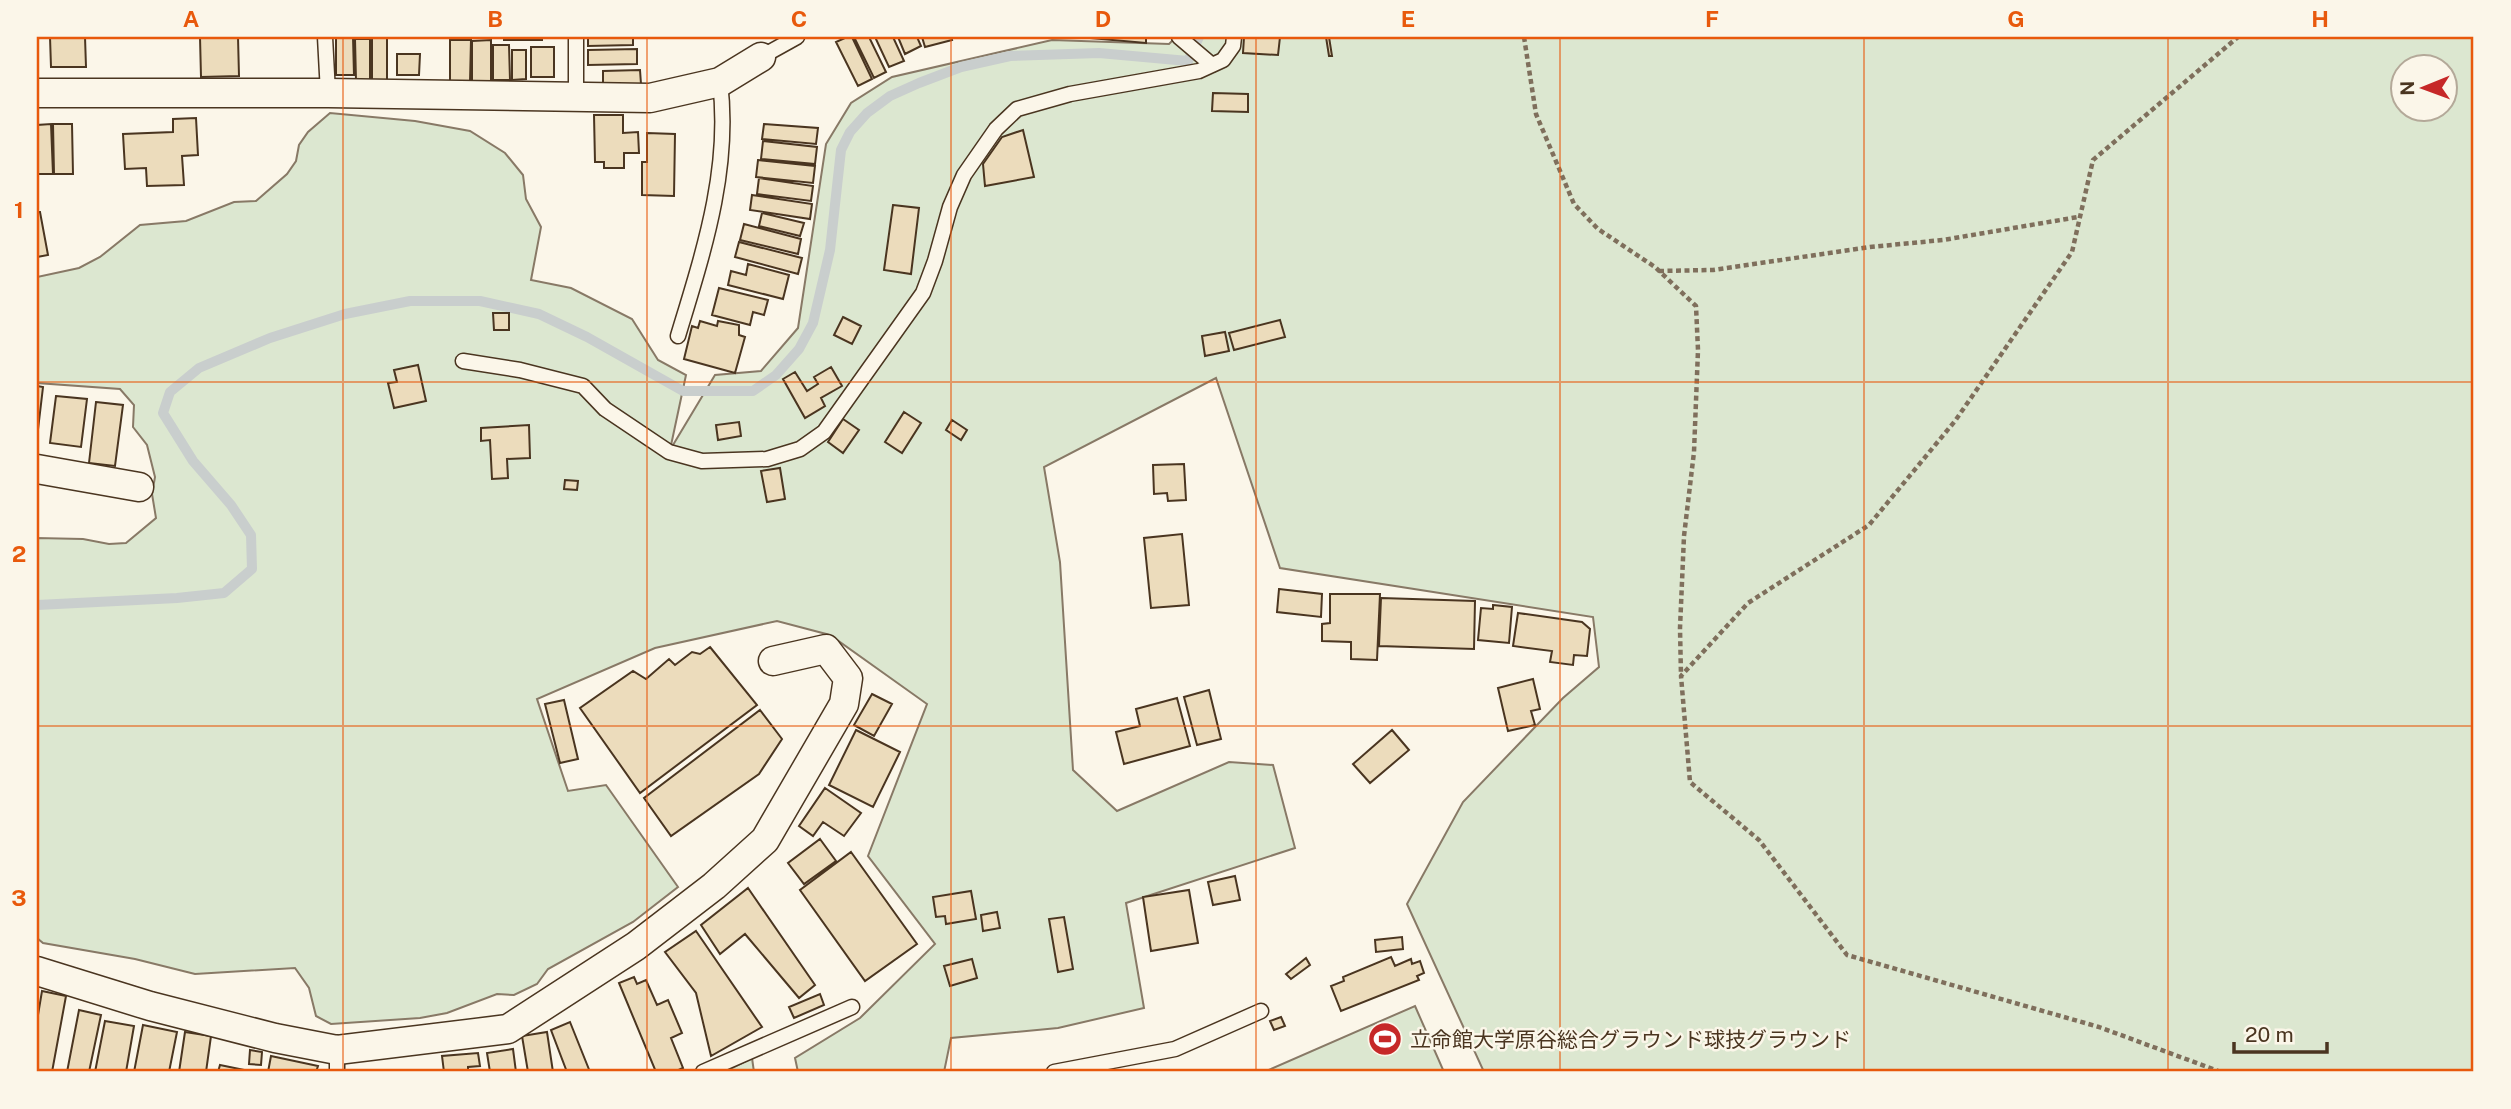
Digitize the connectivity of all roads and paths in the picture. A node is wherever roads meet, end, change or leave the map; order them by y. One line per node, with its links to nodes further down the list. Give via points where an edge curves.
1 (325, 37): 12 (lane)
2 (576, 37): 13 (lane)
3 (797, 37): 8 (lane)
4 (1179, 37): 9 (lane)
5 (1234, 37): 9 (lane, via 1223,60)
6 (1524, 37): 15 (path, via 1536,114 1574,204 1598,229)
7 (2238, 37): 14 (path, via 2093,160)
8 (761, 57): 10 (street)
9 (1212, 65): 17 (lane, via 1017,109 996,129 964,175 922,293 824,432 800,449 767,459 702,461 669,452 605,409 583,386)
10 (720, 82): 13 (street, via 650,98); 16 (lane, via 724,117 719,178 709,234)
11 (37, 93): 12 (street)
12 (328, 93): 13 (street)
13 (576, 97)
14 (2078, 217): 15 (path, via 1713,270); 21 (path, via 2072,252 1955,421 1869,525 1748,603)
15 (1658, 271): 21 (path, via 1696,306 1695,426 1684,536)
16 (678, 336)
17 (463, 361)
18 (37, 468): 19 (street)
19 (139, 487)
20 (773, 661): 25 (street, via 826,649 848,678 844,704 765,840 636,946 508,1029)
21 (1681, 677): 28 (path, via 1690,782 1759,840 1847,955 2099,1027)
22 (37, 971): 25 (street, via 275,1038)
23 (852, 1007): 26 (lane)
24 (1261, 1011): 27 (lane, via 1175,1049)
25 (337, 1061)
26 (703, 1072)
27 (1054, 1072)
28 (2221, 1072)

